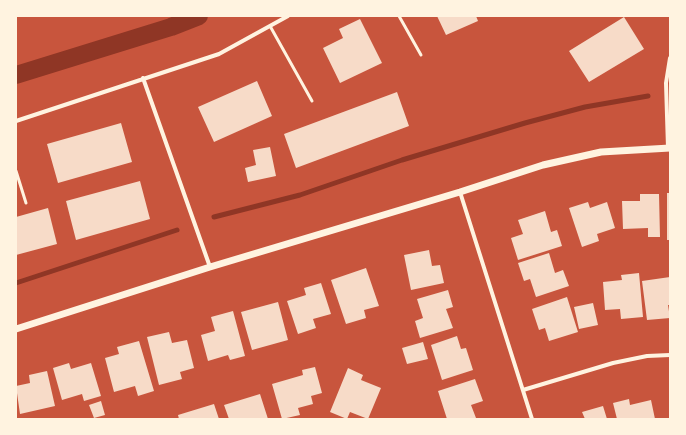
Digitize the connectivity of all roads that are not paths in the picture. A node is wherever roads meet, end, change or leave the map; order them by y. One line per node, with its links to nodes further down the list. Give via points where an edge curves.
1 (288, 16): 3 (street)
2 (399, 16): 4 (lane)
3 (270, 26): 6 (street, via 218,54); 7 (lane)
4 (421, 55)
5 (670, 58): 9 (street, via 666,84)
6 (143, 78): 8 (street); 13 (street)
7 (312, 101)
8 (16, 121)
9 (669, 148): 11 (street, via 601,152 543,164)
10 (16, 172): 12 (lane)
11 (460, 192): 13 (street); 16 (street)
12 (26, 203)
13 (210, 267): 14 (street)
14 (16, 329)
15 (670, 355): 16 (street, via 647,356 613,363)
16 (523, 390): 17 (street)
17 (532, 419)

